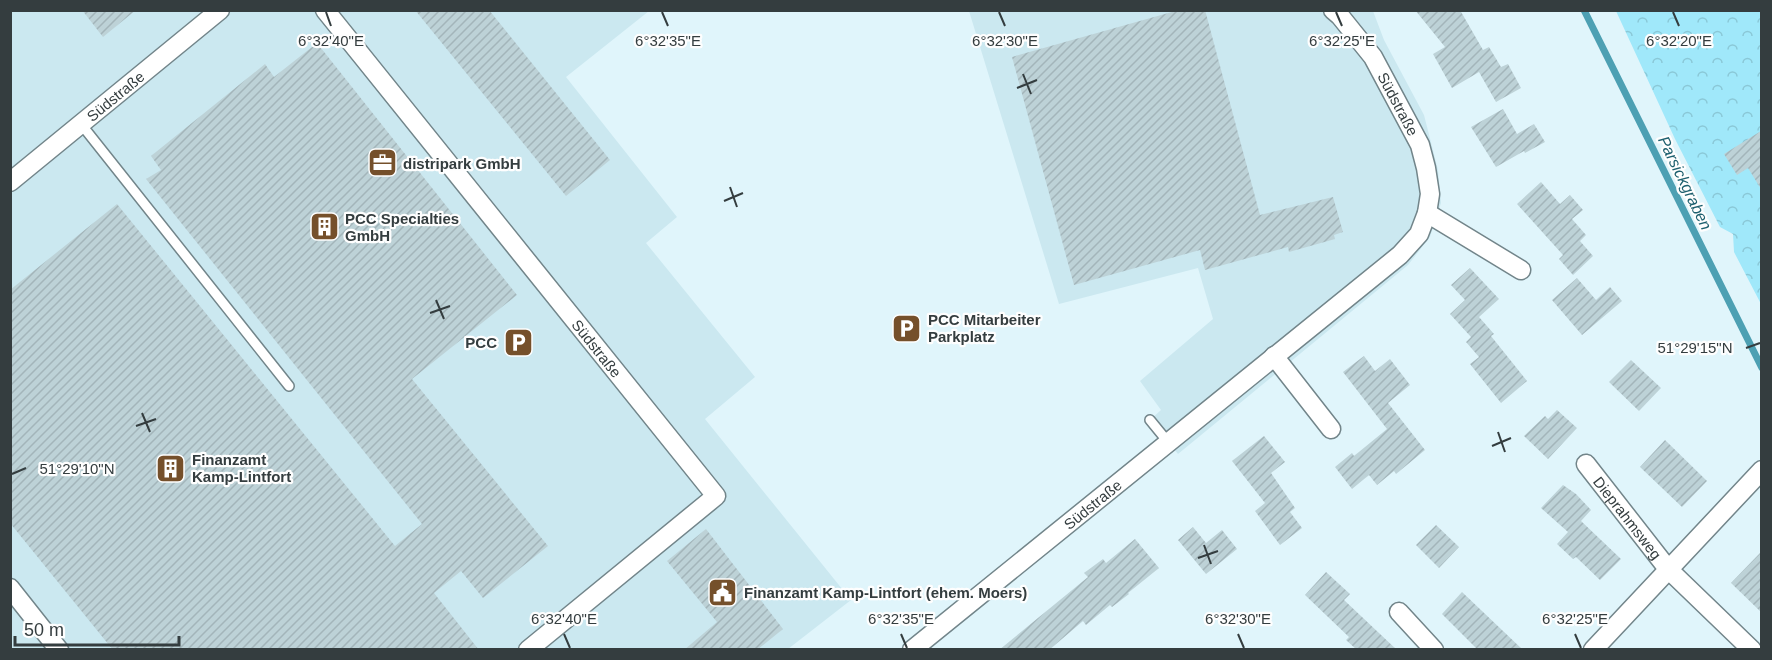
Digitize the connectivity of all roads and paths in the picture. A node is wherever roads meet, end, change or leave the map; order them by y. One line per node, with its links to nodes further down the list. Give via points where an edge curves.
1 (220, 10): 4 (street, Südstraße)
2 (325, 10): 19 (street, Südstraße, via 716,496)
3 (1333, 10): 6 (street, Südstraße, via 1373,57 1419,144 1430,194)
4 (81, 124): 5 (street, Südstraße); 9 (lane)
5 (10, 182)
6 (1426, 213): 7 (street); 8 (street, Südstraße, via 1419,234 1400,255)
7 (1521, 270)
8 (1274, 356): 11 (street); 12 (street, Südstraße)
9 (289, 386)
10 (1150, 420): 12 (lane)
11 (1331, 429)
12 (1168, 442): 20 (street, Südstraße)
13 (1586, 464): 15 (street, Dieprahmsweg)
14 (1761, 470): 15 (street, Dieprahmsweg)
15 (1668, 569): 22 (street, Dieprahmsweg); 23 (street, Dieprahmsweg)
16 (10, 588): 18 (street)
17 (1400, 612): 21 (street)
18 (59, 650)
19 (528, 650)
20 (912, 650)
21 (1434, 650)
22 (1593, 650)
23 (1752, 650)

